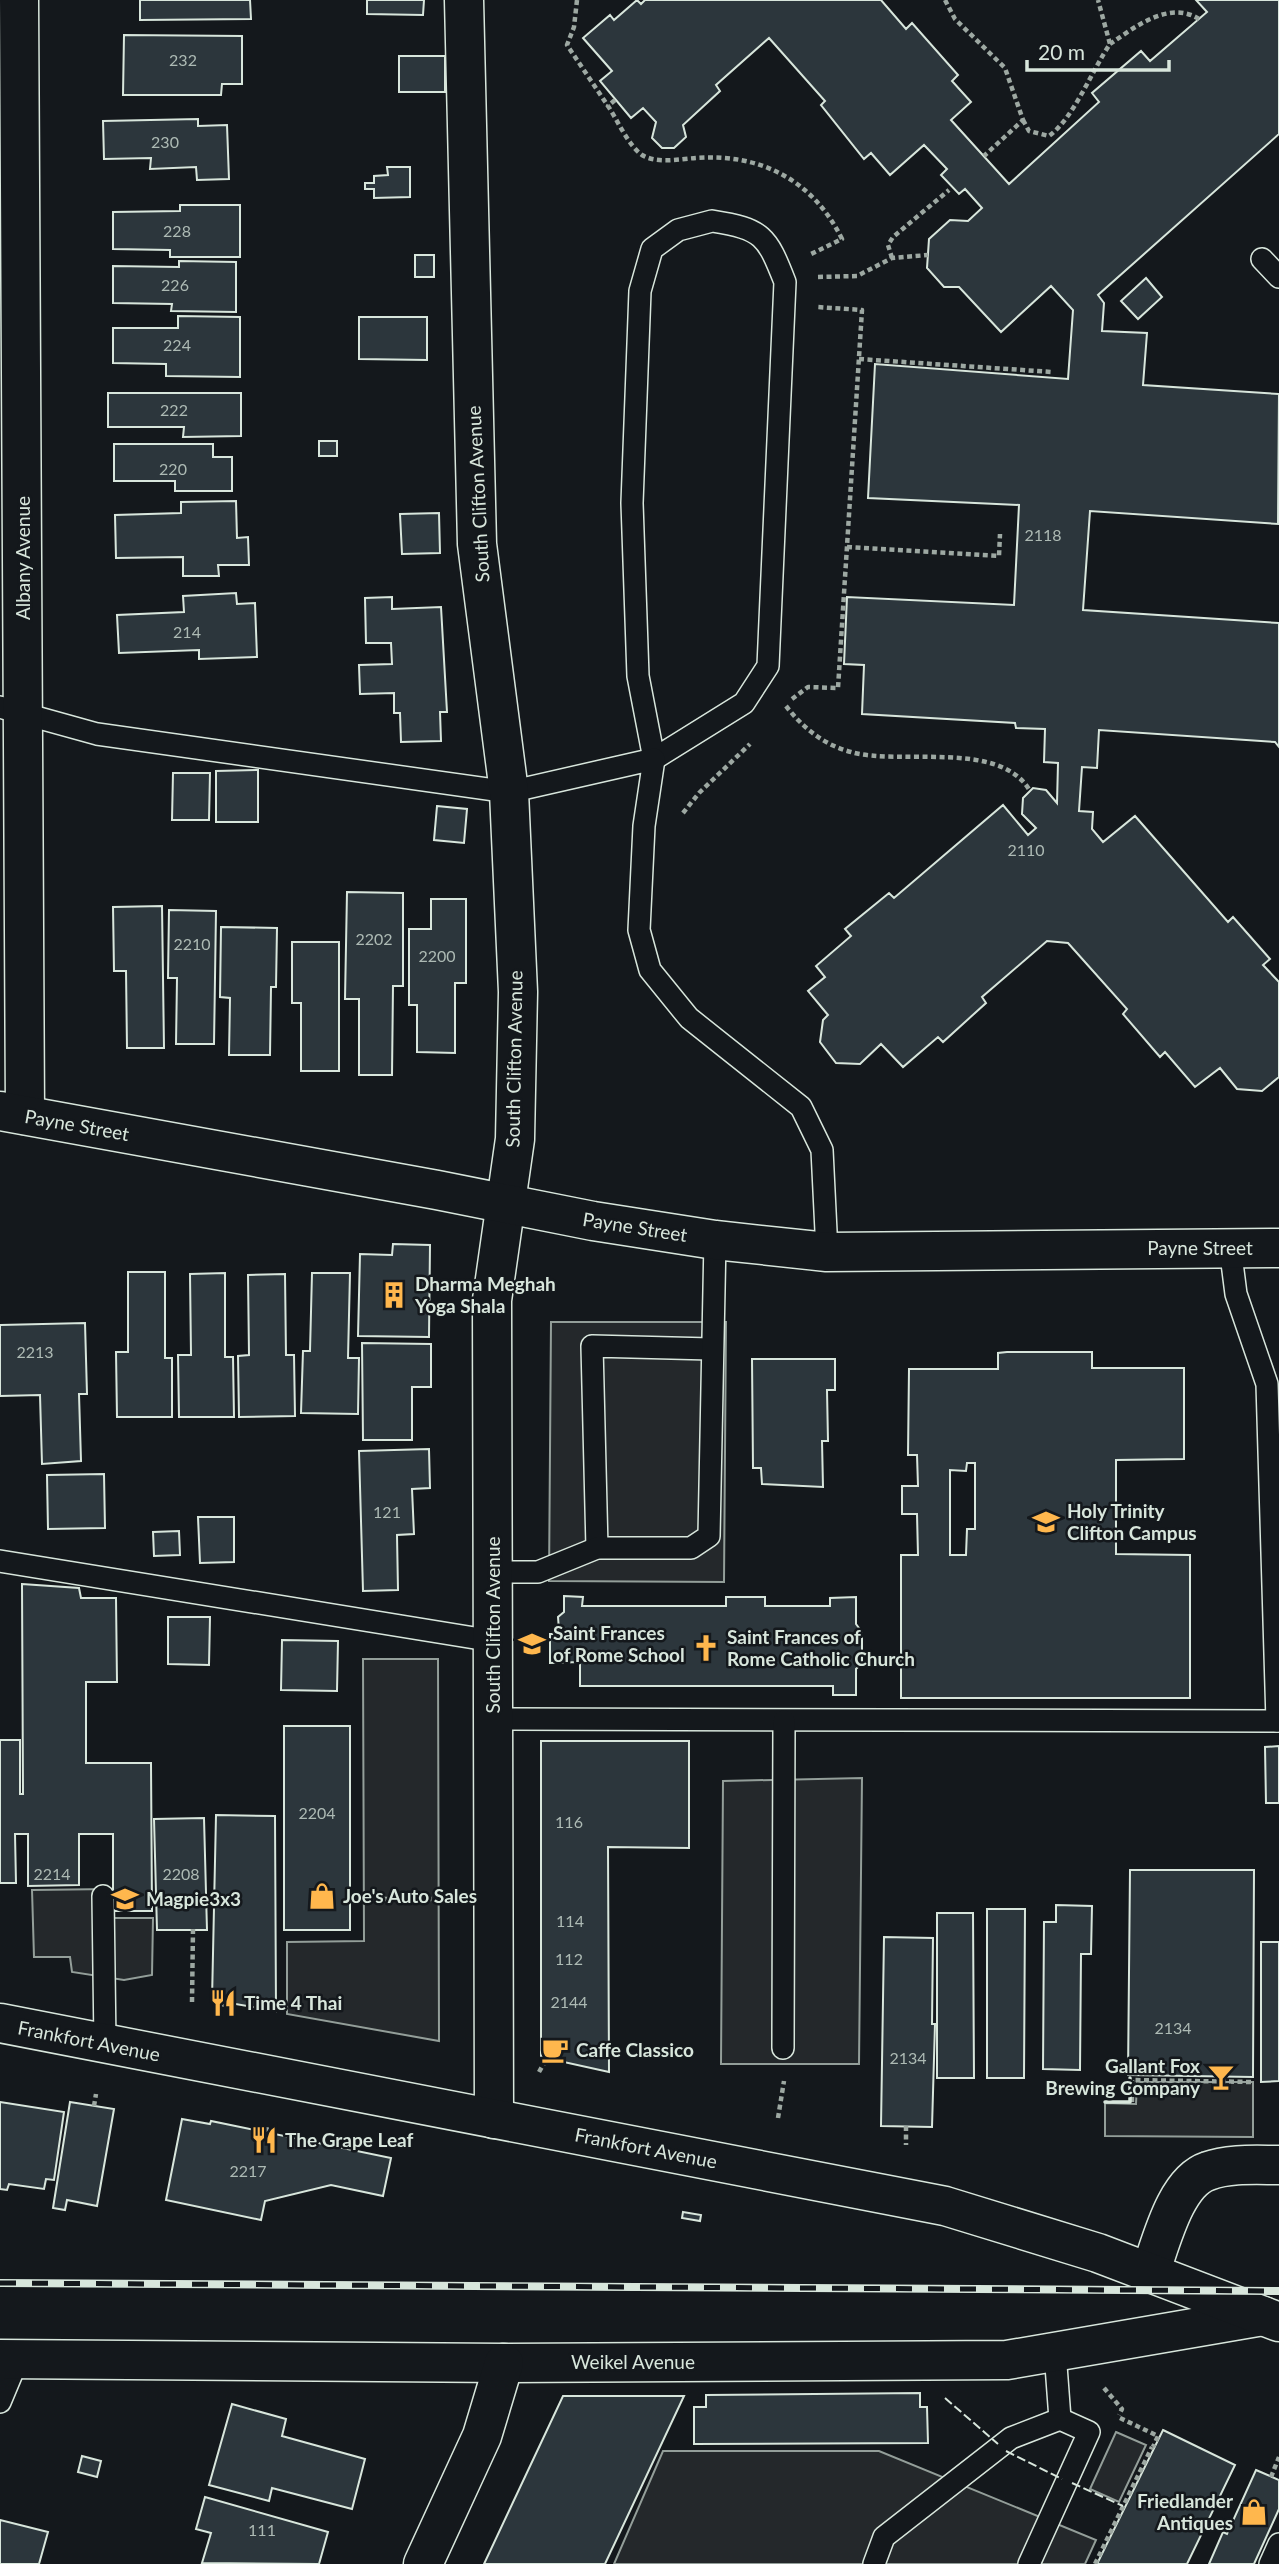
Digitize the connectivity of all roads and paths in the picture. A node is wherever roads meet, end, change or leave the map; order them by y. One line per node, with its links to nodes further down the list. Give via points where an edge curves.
1 (19, 0): 27 (street, Albany Avenue)
2 (464, 0): 32 (street, South Clifton Avenue, via 477,544)
3 (577, 0): 9 (path, via 567,45)
4 (945, 0): 10 (path, via 955,19 1005,68)
5 (1098, 0): 7 (path)
6 (1199, 19): 7 (path, via 1185,10 1162,10)
7 (1110, 44): 10 (path, via 1059,129 1039,136 1029,131)
8 (615, 100): 9 (path)
9 (608, 106): 16 (path, via 634,147 648,158 747,160 797,183 822,205 842,239 810,254)
10 (1023, 120): 11 (path)
11 (984, 156)
12 (949, 190): 14 (path, via 893,237 888,245)
13 (928, 255): 14 (path)
14 (891, 258): 19 (path, via 857,276)
15 (1262, 259): 18 (lane)
16 (809, 261)
17 (813, 269): 19 (path)
18 (1279, 276)
19 (816, 277): 20 (path)
20 (815, 284)
21 (814, 300): 22 (path, via 819,309 862,310)
22 (859, 359): 23 (path); 25 (path)
23 (1052, 372)
24 (1000, 534): 25 (path, via 999,556)
25 (847, 547): 26 (path, via 838,688 808,687)
26 (786, 706): 28 (path); 31 (path, via 809,732 851,753 992,763 1016,774)
27 (12, 710): 32 (lane, via 97,734); 34 (street, Albany Avenue)
28 (778, 715)
29 (754, 740): 33 (path)
30 (654, 759): 30 (lane, via 744,703 768,666 785,282 770,244 743,226 712,222 678,230 652,249 640,291 632,517 638,676); 32 (lane); 39 (lane, via 643,826 639,930 650,970 689,1018 802,1107 822,1150)
31 (1030, 791)
32 (509, 792): 35 (street, South Clifton Avenue, via 518,992 515,1139)
33 (681, 817)
34 (13, 1113): 35 (street, Payne Street)
35 (506, 1203): 36 (street, Payne Street); 43 (street, South Clifton Avenue, via 492,1300)
36 (715, 1240): 39 (street, Payne Street); 40 (lane)
37 (1230, 1247): 38 (street, Payne Street); 39 (street, Payne Street); 47 (lane, via 1236,1294 1267,1384)
38 (1279, 1248)
39 (827, 1252)
40 (712, 1349): 41 (lane, via 709,1536 691,1548); 41 (lane, via 593,1346)
41 (597, 1548): 43 (lane, via 538,1572)
42 (0, 1560): 44 (lane)
43 (493, 1572): 44 (street, South Clifton Avenue)
44 (493, 1641): 45 (street, South Clifton Avenue)
45 (494, 1719): 46 (lane); 64 (street, South Clifton Avenue)
46 (784, 1721): 47 (lane); 55 (lane)
47 (1278, 1721)
48 (103, 1896): 54 (lane)
49 (350, 1899): 50 (path)
50 (447, 1899)
51 (192, 1929): 52 (path)
52 (192, 2002)
53 (0, 2024): 54 (street, Frankfort Avenue)
54 (105, 2043): 64 (street, Frankfort Avenue)
55 (783, 2048)
56 (547, 2058): 57 (path)
57 (538, 2073)
58 (784, 2079): 63 (path)
59 (1249, 2080): 61 (path, via 1132,2080)
60 (96, 2094): 62 (path)
61 (1132, 2102)
62 (94, 2106)
63 (778, 2118)
64 (494, 2119): 68 (street, Frankfort Avenue, via 945,2206)
65 (906, 2126): 66 (path)
66 (906, 2145)
67 (1279, 2165): 68 (street, via 1207,2171 1194,2179 1176,2203)
68 (1150, 2273): 69 (street, Frankfort Avenue)
69 (1271, 2319): 70 (street, Weikel Avenue)
70 (1055, 2352): 72 (street, Weikel Avenue, via 1007,2360); 77 (lane)
71 (9, 2359): 72 (street, Weikel Avenue); 74 (lane)
72 (505, 2363): 81 (street, via 482,2437)
73 (1104, 2387): 75 (path)
74 (0, 2402)
75 (1122, 2409)
76 (1118, 2417): 84 (path, via 1158,2436)
77 (1060, 2419): 82 (lane, via 1011,2438 884,2537); 83 (lane, via 1088,2432)
78 (1279, 2457): 79 (path)
79 (1271, 2477)
80 (1279, 2544): 85 (lane)
81 (423, 2564)
82 (874, 2564)
83 (1029, 2564)
84 (1095, 2564)
85 (1269, 2564)

